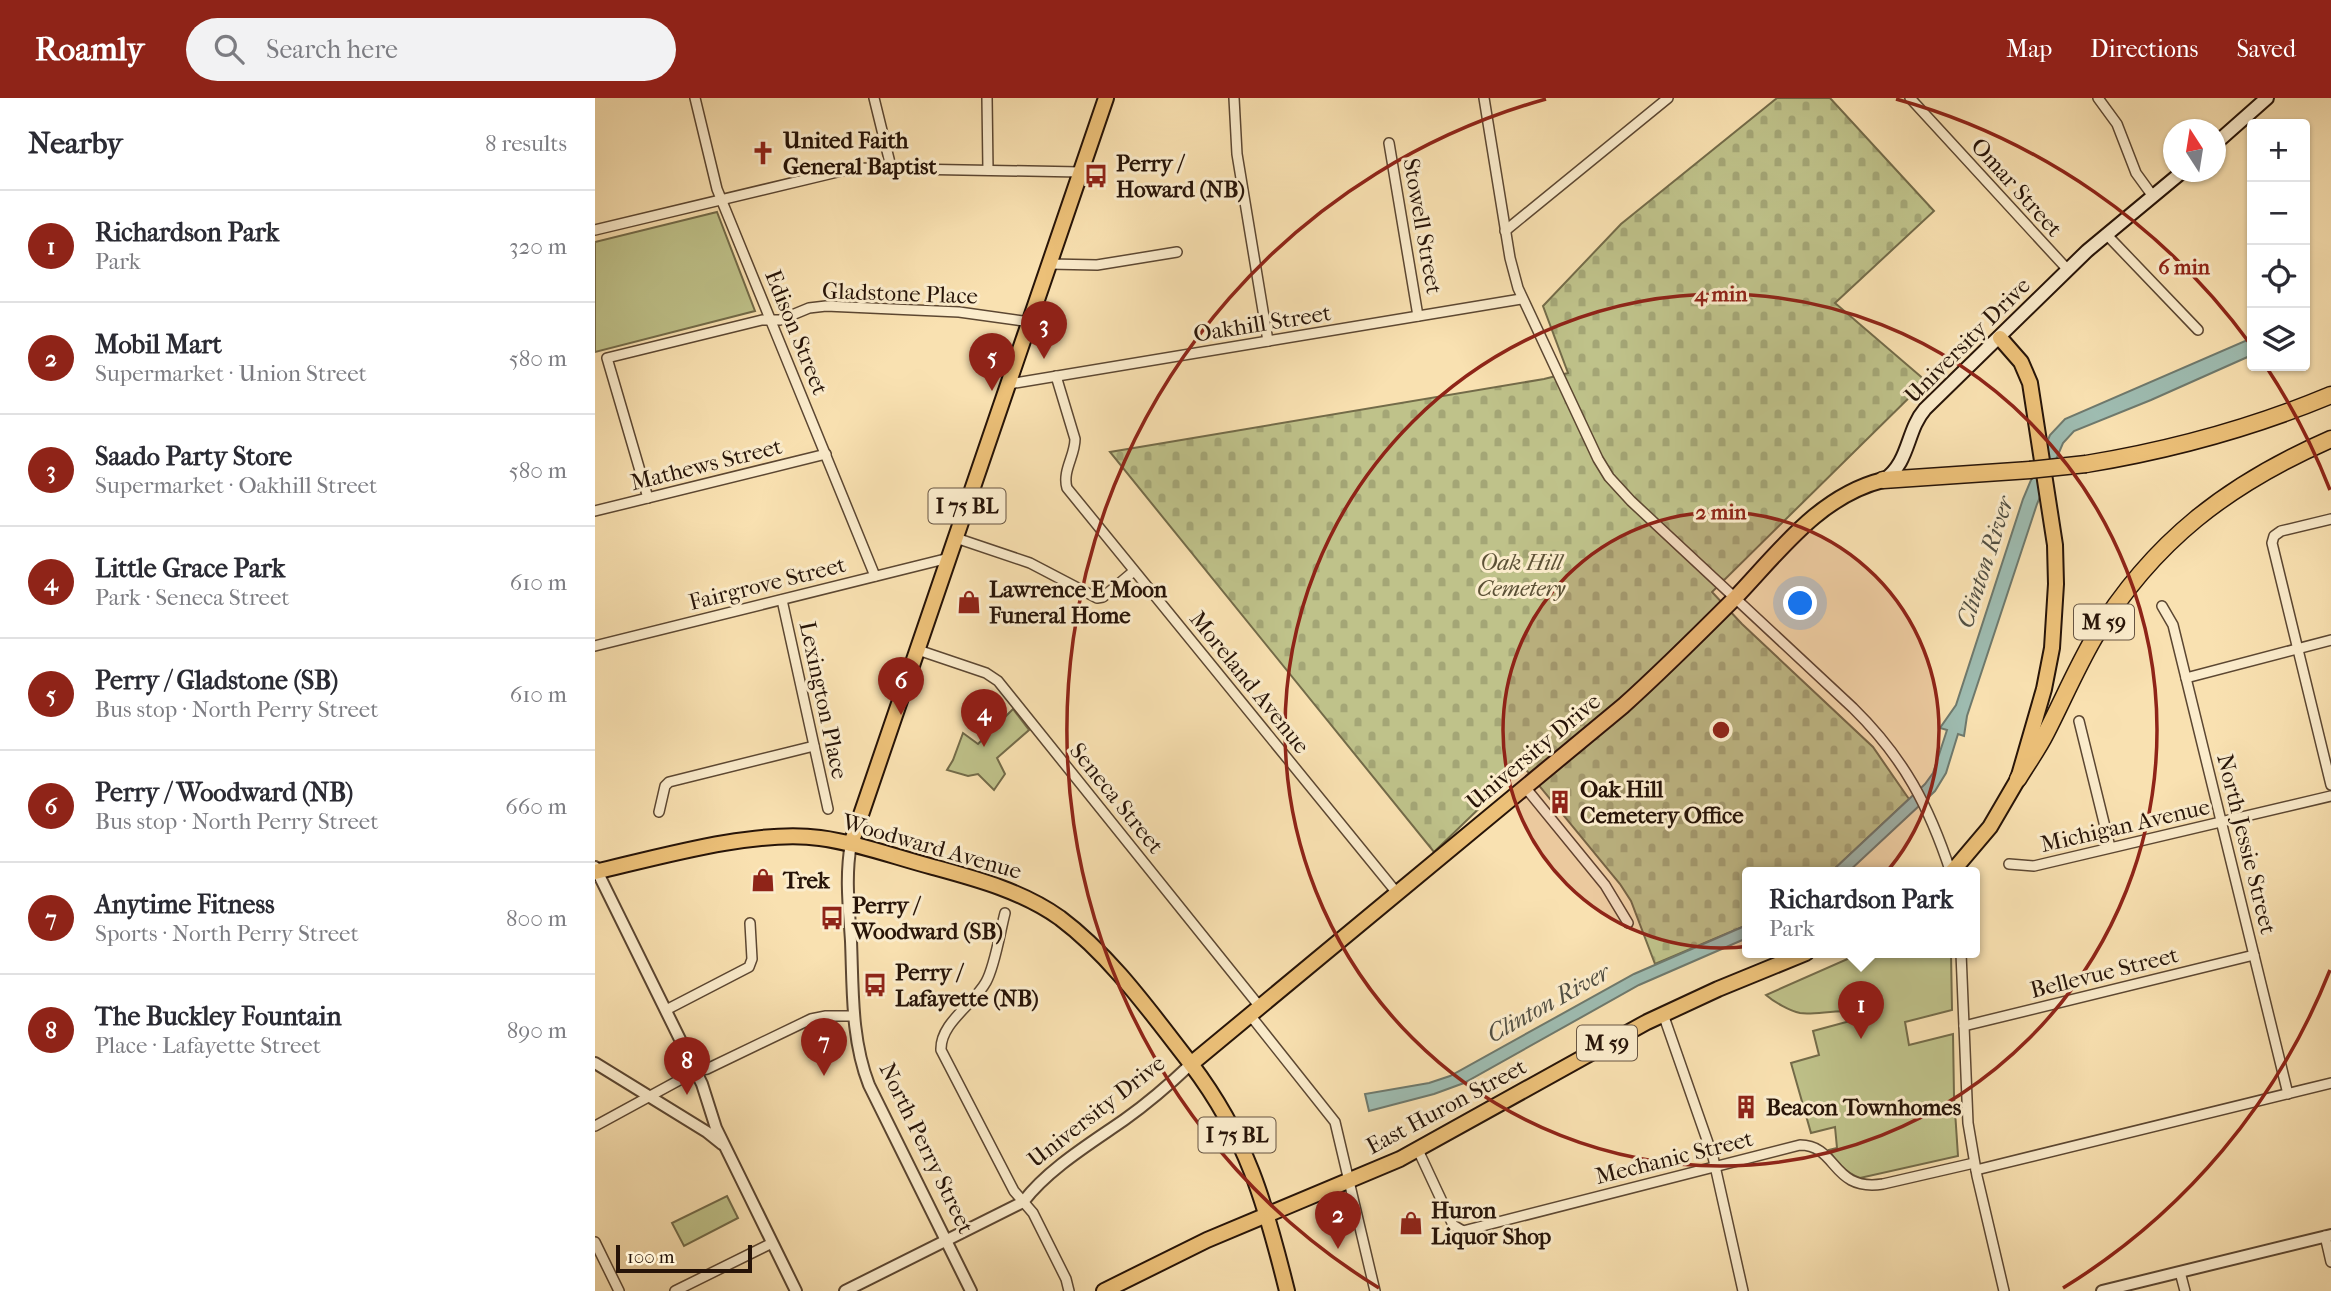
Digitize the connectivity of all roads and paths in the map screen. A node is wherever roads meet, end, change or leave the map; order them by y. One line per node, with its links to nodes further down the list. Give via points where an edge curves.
1 (695, 98): 19 (street, Edison Street)
2 (874, 98): 14 (street)
3 (987, 98): 15 (street)
4 (1106, 98): 16 (main road, North Perry Street / I 75 BL)
5 (1234, 98): 32 (street, via 1237,154)
6 (1484, 98): 21 (street)
7 (1668, 98): 21 (street)
8 (1910, 98): 25 (street, Omar Street)
9 (2267, 98): 11 (main road)
10 (2100, 99): 18 (street, via 2117,124 2136,173)
11 (2253, 104): 12 (main road)
12 (2226, 132)
13 (1389, 143): 27 (street, Stowell Street)
14 (891, 167): 15 (street); 19 (street, via 849,169)
15 (988, 170): 16 (street)
16 (1080, 172): 24 (main road, North Perry Street / I 75 BL)
17 (2169, 182): 18 (main road, University Drive)
18 (2152, 195): 22 (main road, University Drive)
19 (722, 199): 20 (street); 28 (street, Edison Street)
20 (595, 229)
21 (1506, 231): 26 (street)
22 (2106, 234): 25 (main road, University Drive); 30 (street)
23 (1177, 252): 24 (street, via 1097,265)
24 (1050, 264): 29 (main road, North Perry Street / I 75 BL)
25 (2068, 270): 31 (main road, University Drive)
26 (1521, 299): 27 (street, Oakhill Street); 46 (street, via 1607,474)
27 (1418, 316): 32 (street, Oakhill Street)
28 (771, 320): 29 (street, Gladstone Place, via 826,306 959,312); 37 (street, Edison Street); 39 (street, Gladstone Place, via 607,358)
29 (1030, 323): 34 (main road, North Perry Street / I 75 BL)
30 (2198, 330)
31 (2000, 338): 38 (main road, University Drive, via 1926,409 1902,462); 56 (main road, via 2028,375 2056,563 2052,648)
32 (1268, 341): 33 (street, Oakhill Street)
33 (1056, 376): 34 (street, Oakhill Street); 44 (street, Moreland Avenue, via 1075,439 1066,485)
34 (1009, 384): 42 (main road, North Perry Street / I 75 BL)
35 (2331, 394): 38 (highway, bridge, via 2256,424 2144,454 2030,470)
36 (2331, 439): 56 (highway, M 59, via 2227,494 2186,526 2147,566 2094,639)
37 (826, 454): 39 (street, Mathews Street); 45 (street, Edison Street)
38 (1883, 480): 46 (main road, University Drive, via 1827,506)
39 (648, 498): 40 (street, Mathews Street)
40 (595, 511)
41 (2331, 519): 51 (street, via 2281,531 2273,538)
42 (956, 538): 43 (main road, North Perry Street / I 75 BL); 44 (street, via 1030,563 1097,598)
43 (949, 558): 45 (street, Fairgrove Street); 52 (main road, North Perry Street / I 75 BL)
44 (1134, 571): 69 (street, Moreland Avenue)
45 (875, 576): 47 (street, Fairgrove Street)
46 (1735, 597): 58 (main road, University Drive, via 1649,683); 66 (street, via 1863,717 1890,749 1928,808)
47 (782, 600): 50 (street, Fairgrove Street); 55 (street, Lexington Place)
48 (2162, 606): 53 (street, North Jessie Street, via 2173,625)
49 (2331, 640): 51 (street)
50 (595, 646)
51 (2297, 649): 53 (street); 57 (street)
52 (918, 650): 63 (main road, North Perry Street / I 75 BL); 77 (street, Seneca Street, via 998,681)
53 (2186, 678): 62 (street, North Jessie Street)
54 (2079, 721): 64 (street)
55 (814, 746): 60 (street, Lexington Place); 61 (street, via 669,782)
56 (2018, 779): 67 (main road, M 59, via 1990,827)
57 (2331, 785)
58 (1525, 787): 69 (main road, University Drive); 72 (street, via 1605,885)
59 (2331, 796): 62 (street, Michigan Avenue)
60 (828, 809)
61 (659, 812)
62 (2222, 822): 64 (street, Michigan Avenue); 73 (street, North Jessie Street)
63 (851, 844): 68 (main road, Woodward Avenue / I 75 BL, via 818,837 746,840); 79 (street, North Perry Street); 82 (main road, Woodward Avenue / I 75 BL, via 1021,895 1059,918 1110,964)
64 (2110, 847): 65 (street, Michigan Avenue, via 2034,866)
65 (2009, 864)
66 (1949, 867)
67 (1956, 867)
68 (596, 870): 76 (street)
69 (1397, 893): 77 (main road, University Drive)
70 (1005, 913): 93 (street, via 986,983 948,1029 941,1045)
71 (750, 923): 76 (street, via 749,967)
72 (1628, 923)
73 (2254, 955): 80 (street, Bellevue Street); 85 (street, North Jessie Street)
74 (1794, 958): 78 (main road, East Huron Street / M 59)
75 (1961, 958): 80 (street)
76 (666, 1010): 83 (street)
77 (1255, 1011): 82 (main road, University Drive); 92 (street, Seneca Street, via 1334,1119)
78 (1663, 1014): 89 (main road, East Huron Street / M 59); 90 (street)
79 (854, 1016): 83 (street, via 811,1019); 96 (street, North Perry Street, via 858,1052 869,1085)
80 (1964, 1026): 91 (street, via 1965,1097)
81 (595, 1063): 86 (street)
82 (1191, 1064): 93 (street, University Drive); 94 (main road, Woodward Avenue / I 75 BL, via 1235,1131)
83 (696, 1071): 86 (street); 88 (street)
84 (2331, 1083): 85 (street, Mechanic Street)
85 (2288, 1094): 91 (street, Mechanic Street)
86 (649, 1096): 87 (street); 88 (street)
87 (595, 1126)
88 (726, 1148): 98 (street)
89 (1418, 1150): 90 (street, Mechanic Street, via 1453,1225 1464,1231); 92 (main road, East Huron Street / M 59)
90 (1715, 1166): 91 (street, Mechanic Street, via 1811,1145 1822,1151 1841,1175 1868,1185); 110 (street)
91 (1975, 1167): 111 (street)
92 (1349, 1181): 94 (main road, East Huron Street / M 59); 109 (street, Seneca Street)
93 (1023, 1202): 96 (street, University Drive); 106 (street, via 1033,1213)
94 (1267, 1215): 107 (main road, East Huron Street / M 59); 108 (main road, Woodward Avenue / I 75 BL)
95 (2328, 1236): 99 (street); 100 (street)
96 (946, 1240): 104 (street, University Drive); 105 (street, North Perry Street)
97 (595, 1242): 101 (street)
98 (772, 1243): 102 (street); 103 (street)
99 (2331, 1262)
100 (2180, 1272): 112 (street); 113 (street)
101 (619, 1291)
102 (675, 1291)
103 (796, 1291)
104 (845, 1291)
105 (971, 1291)
106 (1069, 1291)
107 (1104, 1291)
108 (1287, 1291)
109 (1375, 1291)
110 (1743, 1291)
111 (2004, 1291)
112 (2102, 1291)
113 (2185, 1291)

